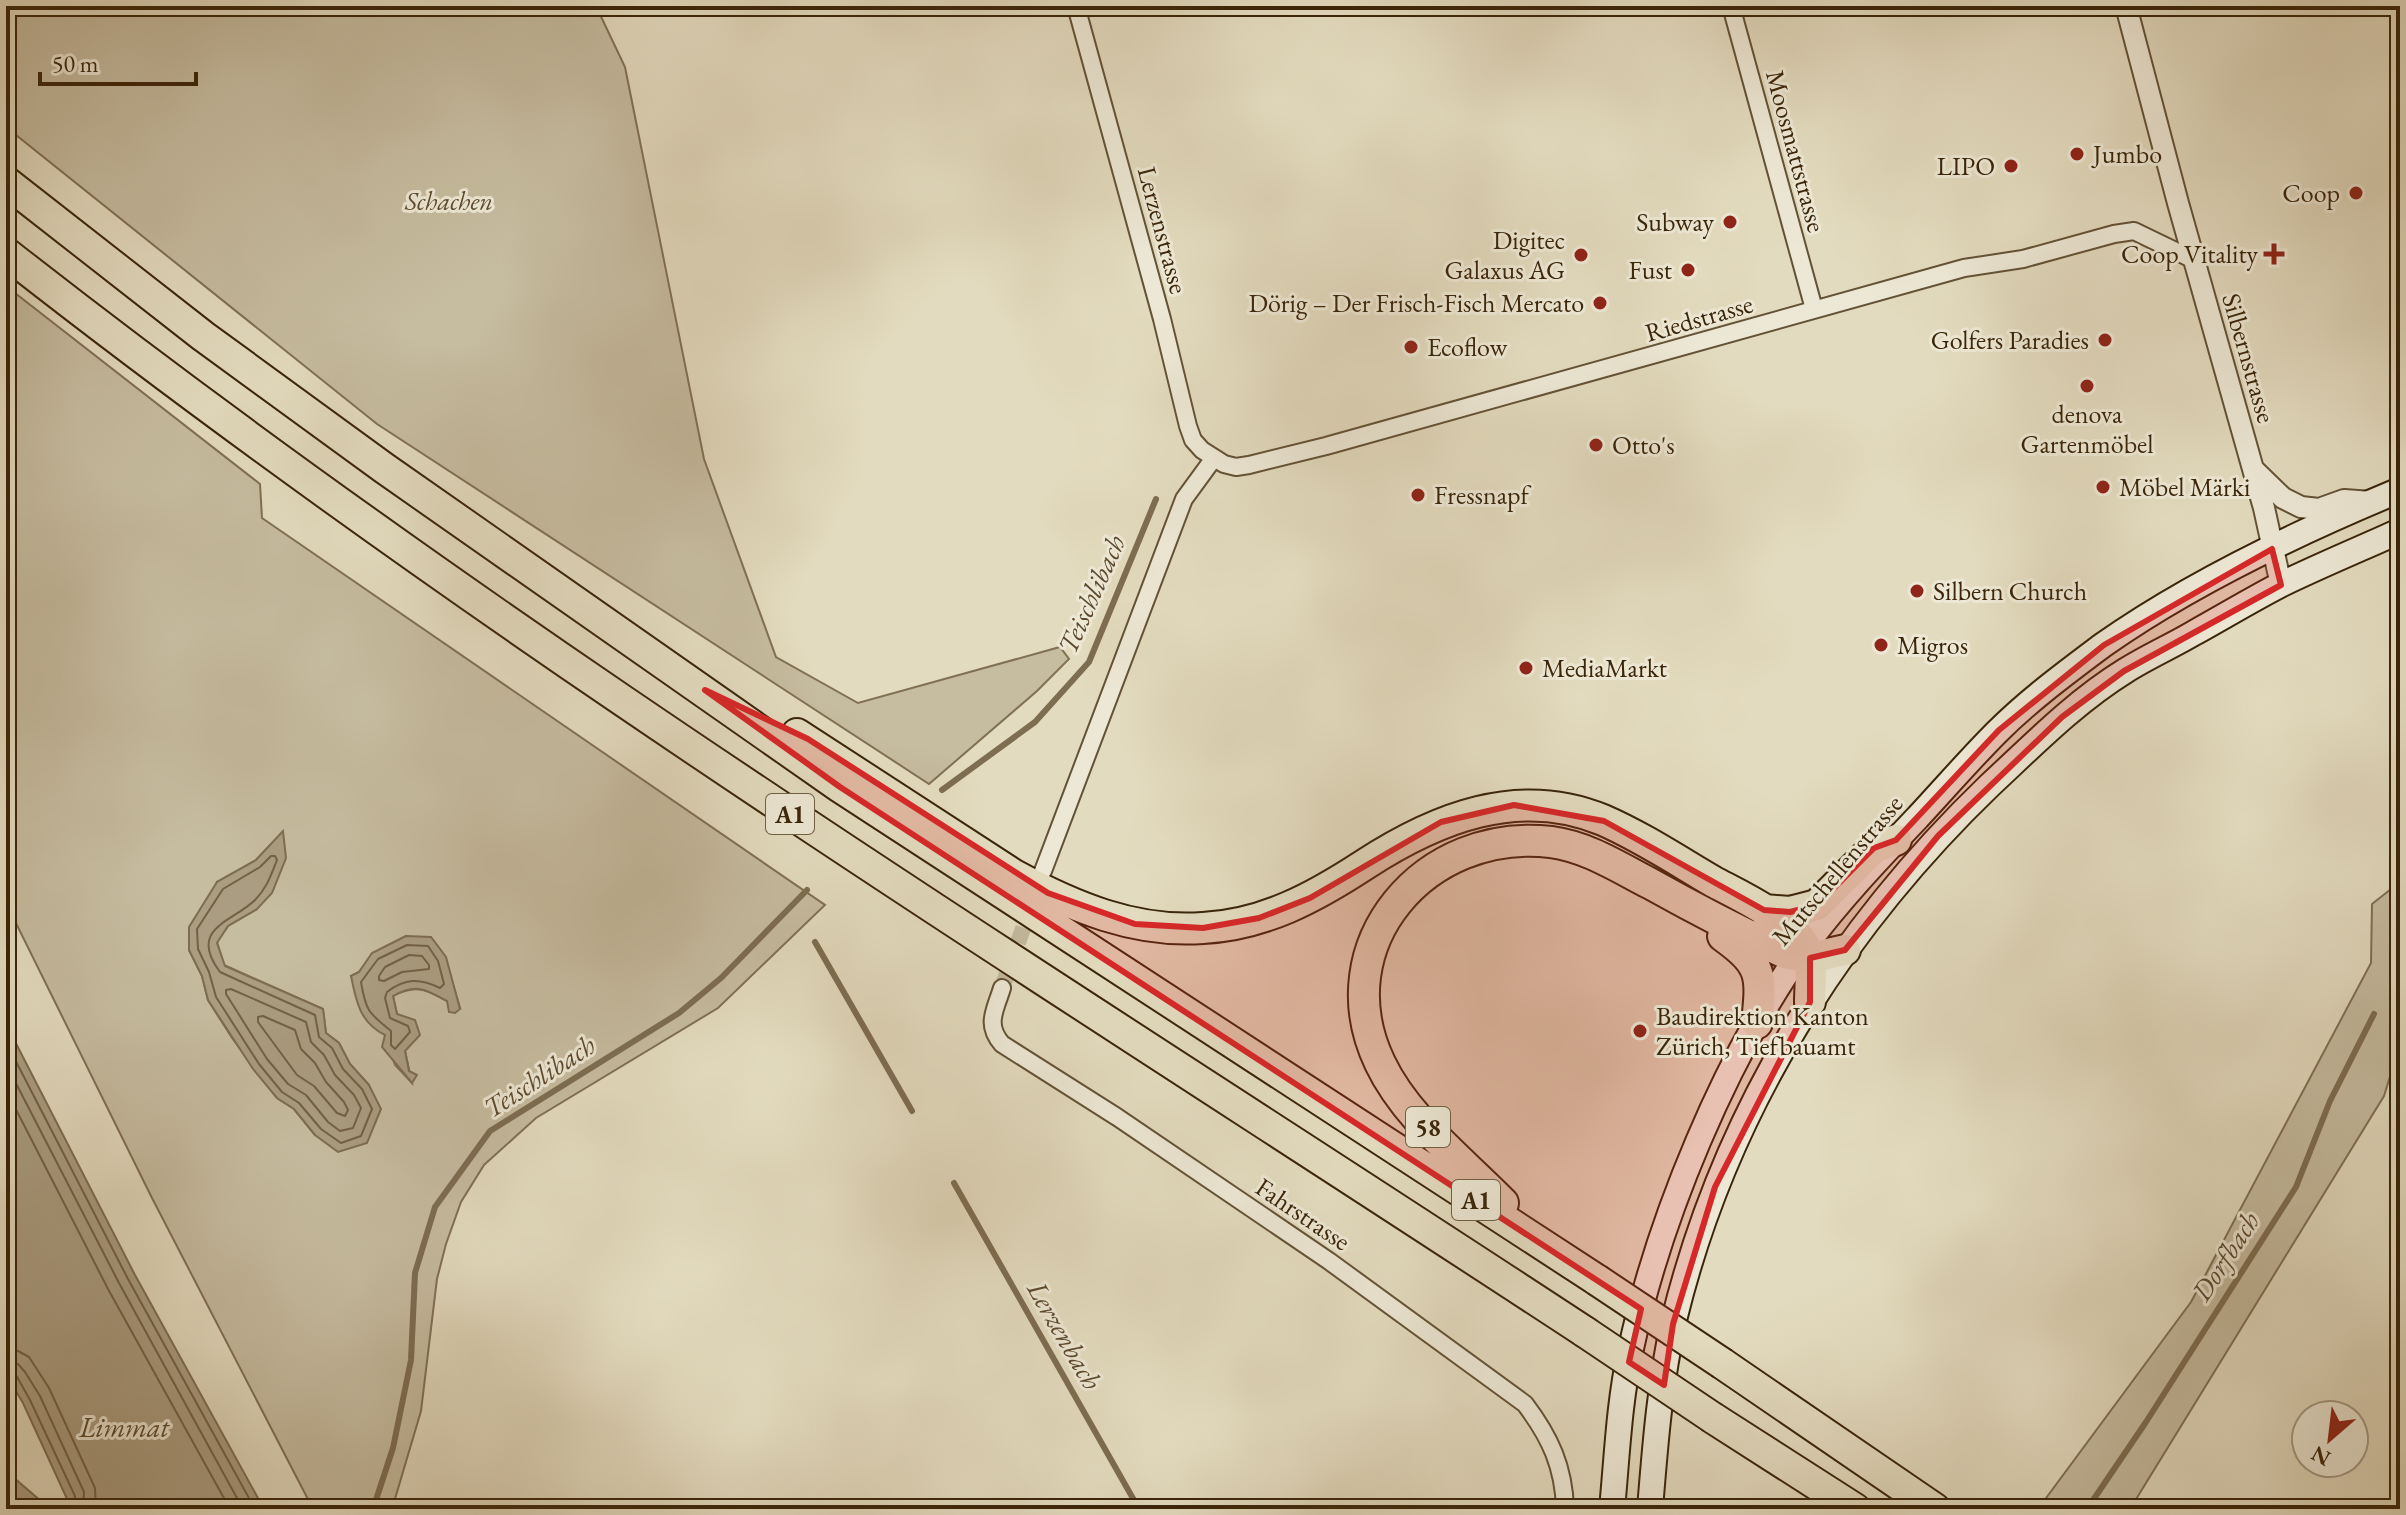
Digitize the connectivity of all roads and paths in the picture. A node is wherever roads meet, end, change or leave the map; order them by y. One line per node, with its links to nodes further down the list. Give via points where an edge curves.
1 (1076, 6): 8 (street, Lerzenstrasse, via 1188,426 1193,440)
2 (1731, 6): 7 (street, Moosmattstrasse)
3 (2126, 6): 6 (street, Silbernstrasse)
4 (6, 182): 15 (highway, A1, via 361,452)
5 (6, 253): 26 (highway, A1, bridge, via 293,471 629,707)
6 (2194, 260): 7 (street, Riedstrasse, via 2134,231); 9 (street, Silbernstrasse)
7 (1814, 309): 8 (street, Riedstrasse, via 1275,459 1236,467)
8 (1214, 458): 17 (street, via 1184,499)
9 (2252, 468): 11 (street, via 2283,498 2301,507); 13 (street, Silbernstrasse)
10 (2400, 490): 11 (main road, Mutschellenstrasse)
11 (2372, 502): 13 (main road, Mutschellenstrasse)
12 (2400, 531): 14 (main road)
13 (2272, 549): 14 (street, Silbernstrasse); 16 (main road, Mutschellenstrasse, via 2175,599 2056,682 1999,730)
14 (2281, 585): 20 (main road, via 2124,671 2062,717 1938,836)
15 (705, 690): 19 (highway, via 808,739 1014,875 1085,909 1135,924 1203,928 1259,918 1310,898 1441,822 1514,805 1569,810 1604,821); 25 (highway, A1, via 840,787)
16 (1896, 840): 19 (highway, via 1874,848 1817,905 1790,912); 21 (main road, Mutschellenstrasse)
17 (1043, 871)
18 (1653, 886): 21 (highway, 58, via 1773,948); 24 (highway, 58, via 1751,958 1758,973); 25 (highway, 58, via 1598,855 1555,843 1514,840 1474,848 1435,866 1404,893 1367,962 1363,1011 1389,1081 1412,1111)
19 (1764, 910): 21 (highway, via 1795,933)
20 (1845, 950): 21 (highway); 23 (main road)
21 (1804, 954): 23 (highway); 24 (main road, Mutschellenstrasse)
22 (1002, 988): 27 (street, Fahrstrasse, via 991,1024 1002,1044 1317,1252 1525,1404 1557,1455)
23 (1810, 1002): 29 (main road, via 1731,1150 1689,1266 1665,1371)
24 (1757, 1023): 28 (main road, Mutschellenstrasse, via 1685,1175 1640,1310)
25 (1547, 1246): 32 (highway, A1, bridge)
26 (1716, 1420): 30 (highway); 31 (highway, A1)
27 (1565, 1509)
28 (1612, 1509)
29 (1650, 1509)
30 (1822, 1509)
31 (1855, 1509)
32 (1935, 1509)

